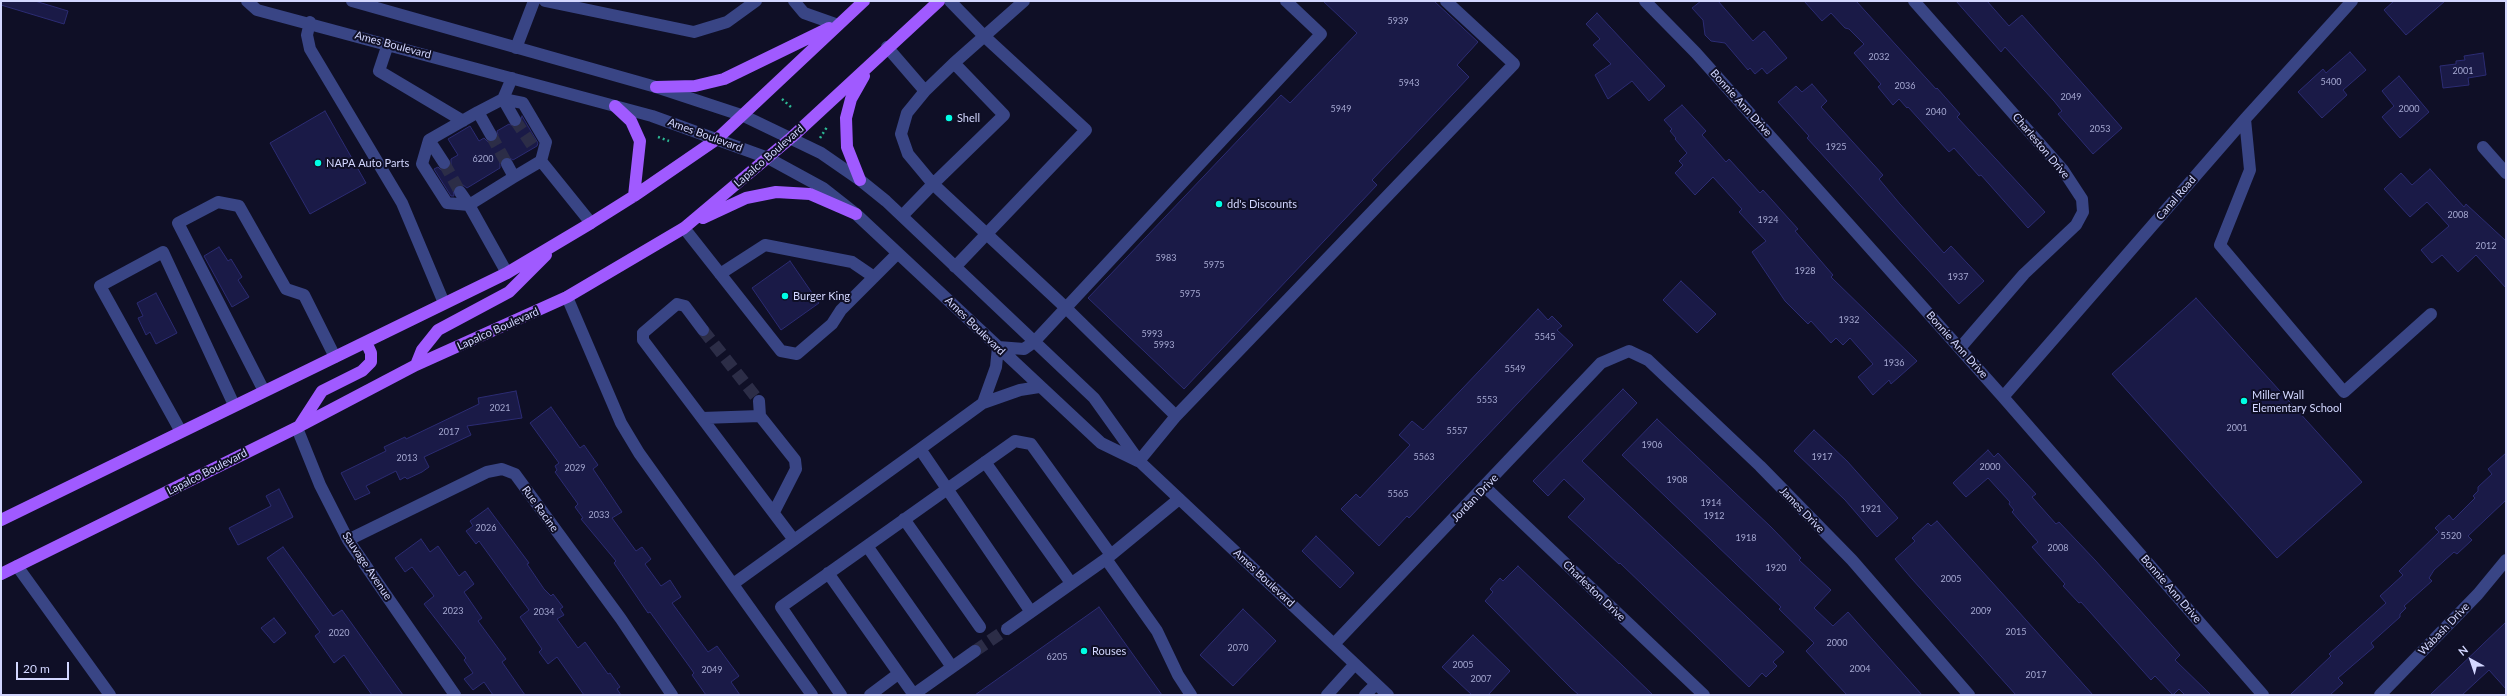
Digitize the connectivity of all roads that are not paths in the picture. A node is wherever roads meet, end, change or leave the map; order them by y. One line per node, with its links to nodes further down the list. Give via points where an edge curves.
1 (247, 1): 16 (street, Ames Boulevard, via 257,10)
2 (352, 1): 21 (street, Ames Boulevard)
3 (534, 1): 21 (street)
4 (545, 1): 5 (street, via 694,32 727,22)
5 (756, 1)
6 (794, 1): 17 (street, via 804,13)
7 (864, 1): 17 (main road)
8 (939, 1): 20 (main road, Lapalco Boulevard)
9 (950, 1): 18 (street)
10 (1024, 1): 18 (street)
11 (1286, 1): 63 (street, via 1321,34)
12 (1446, 1): 80 (street, via 1514,64)
13 (1645, 1): 69 (street, Bonnie Ann Drive, via 1696,53)
14 (1914, 1): 69 (street, Charleston Drive, via 2063,170 2082,199 2083,212 2076,225 2024,274)
15 (2352, 1): 30 (street, Canal Road)
16 (310, 22): 19 (street, Ames Boulevard); 62 (street, via 306,35 310,49 402,203)
17 (838, 25): 24 (main road, via 724,79 695,86); 29 (main road)
18 (984, 36): 22 (street); 54 (street, via 1086,130)
19 (388, 44): 23 (street, Ames Boulevard); 32 (street, via 379,71)
20 (887, 47): 25 (street); 34 (main road, Lapalco Boulevard); 45 (main road, via 858,85 846,118 848,147)
21 (516, 48): 24 (street, Ames Boulevard)
22 (954, 63): 25 (street); 46 (street, via 1004,115)
23 (512, 78): 26 (street); 27 (street, Ames Boulevard)
24 (656, 87): 29 (street, Ames Boulevard)
25 (925, 91): 46 (street, via 907,113 902,134 908,154)
26 (503, 99): 28 (street); 31 (street); 40 (street, via 523,103 546,142)
27 (615, 106): 35 (street, Ames Boulevard); 48 (main road, via 631,121 640,141)
28 (478, 112): 32 (street); 33 (street)
29 (744, 116): 34 (street, Ames Boulevard); 35 (main road)
30 (2245, 119): 64 (street, via 2250,170 2220,245 2344,392); 75 (street, Canal Road)
31 (515, 120)
32 (463, 121): 36 (street)
33 (490, 135)
34 (792, 137): 39 (main road, Lapalco Boulevard); 45 (street, Ames Boulevard, via 822,153)
35 (716, 139): 39 (street, Ames Boulevard); 48 (main road)
36 (429, 140): 41 (street); 49 (street, via 422,164 447,203)
37 (2483, 147): 43 (street)
38 (534, 148): 40 (street)
39 (768, 158): 50 (street, Ames Boulevard, via 823,188); 53 (main road, Lapalco Boulevard)
40 (541, 161): 44 (street); 52 (street)
41 (444, 164)
42 (507, 164): 44 (street)
43 (2506, 173)
44 (514, 176): 49 (street)
45 (860, 180): 51 (street, Ames Boulevard)
46 (933, 184): 51 (street); 54 (street)
47 (460, 192): 49 (street)
48 (634, 196): 52 (main road)
49 (468, 205): 58 (street)
50 (856, 214): 53 (main road, via 810,194 776,192 746,198); 56 (street, Ames Boulevard)
51 (902, 216): 57 (street, Ames Boulevard)
52 (591, 223): 55 (main road)
53 (684, 228): 59 (street); 61 (main road, Lapalco Boulevard)
54 (986, 234): 57 (street); 63 (street)
55 (556, 244): 58 (main road); 72 (main road, via 509,292 438,330 422,350)
56 (898, 253): 60 (street); 68 (street, Ames Boulevard)
57 (955, 266): 67 (street, Ames Boulevard)
58 (507, 273): 62 (main road)
59 (720, 274): 60 (street, via 765,245 852,262); 60 (street, via 781,351 797,354 832,324 841,310)
60 (874, 277)
61 (567, 298): 72 (main road, Lapalco Boulevard); 102 (street, via 622,423 640,453)
62 (444, 303): 66 (main road)
63 (1065, 307): 67 (street); 80 (street)
64 (2431, 314)
65 (704, 330): 81 (street, via 685,306 677,304 643,333 643,340)
66 (366, 342): 71 (main road); 82 (main road, via 371,353 371,362 362,371 322,391)
67 (1034, 342): 68 (street, via 1024,349); 85 (street, Ames Boulevard, via 1094,398)
68 (998, 347): 73 (street, Ames Boulevard); 77 (street, via 996,367)
69 (1960, 348): 75 (street, Bonnie Ann Drive)
70 (1617, 354): 87 (street, Jordan Drive, via 1601,363); 124 (street, James Drive, via 1629,351 1648,360 1760,466 1852,560)
71 (335, 357): 74 (main road); 74 (street, via 304,294 286,290 239,206 218,202 178,223)
72 (416, 365): 82 (main road, Lapalco Boulevard)
73 (1040, 387): 77 (street, via 1015,391); 85 (street, Ames Boulevard, via 1101,443)
74 (264, 391): 78 (main road)
75 (2003, 397): 125 (street, Bonnie Ann Drive)
76 (759, 402): 79 (street)
77 (984, 403): 84 (street)
78 (234, 406): 83 (main road); 83 (street, via 163,252 100,286)
79 (760, 416): 81 (street); 90 (street, via 795,460 796,469)
80 (1176, 416): 85 (street)
81 (702, 418): 90 (street)
82 (298, 427): 93 (street, Sauvage Avenue, via 320,485); 98 (main road, Lapalco Boulevard)
83 (180, 430): 91 (main road)
84 (920, 449): 88 (street); 94 (street)
85 (1139, 461): 89 (street, Ames Boulevard)
86 (986, 462): 88 (street); 96 (street, via 1015,441 1031,444); 101 (street)
87 (1485, 487): 106 (street, Jordan Drive); 123 (street, Charleston Drive)
88 (948, 488): 92 (street); 103 (street)
89 (1179, 499): 96 (street); 106 (street, Ames Boulevard)
90 (774, 512): 94 (street)
91 (4, 518)
92 (904, 519): 95 (street); 104 (street)
93 (348, 540): 113 (street, Sauvage Avenue); 114 (street, Rue Racine, via 487,472 502,469 514,474 621,619)
94 (794, 540): 102 (street)
95 (867, 546): 100 (street); 109 (street)
96 (1108, 557): 101 (street); 119 (street, via 1157,631 1178,675)
97 (2506, 560): 126 (street, Wabash Drive, via 2478,594)
98 (17, 566): 99 (main road, Lapalco Boulevard); 112 (street)
99 (1, 574)
100 (828, 574): 110 (street); 116 (street, via 781,607)
101 (1071, 583): 103 (street)
102 (733, 584): 115 (street)
103 (1031, 612): 105 (street)
104 (980, 627)
105 (1007, 629)
106 (1334, 644): 108 (street, Ames Boulevard)
107 (975, 651): 109 (street)
108 (1355, 664): 111 (street, Ames Boulevard); 120 (street)
109 (952, 667): 118 (street)
110 (898, 674): 117 (street); 118 (street)
111 (1376, 684): 121 (street); 122 (street, Ames Boulevard)
112 (110, 695)
113 (455, 695)
114 (672, 695)
115 (812, 695)
116 (841, 695)
117 (870, 695)
118 (913, 695)
119 (1191, 695)
120 (1327, 695)
121 (1365, 695)
122 (1388, 695)
123 (1704, 695)
124 (1969, 695)
125 (2263, 695)
126 (2380, 695)

